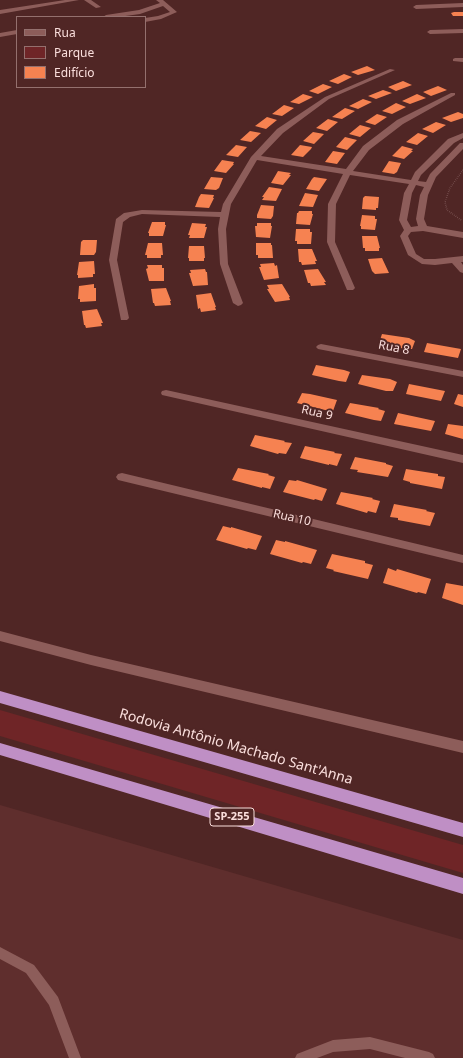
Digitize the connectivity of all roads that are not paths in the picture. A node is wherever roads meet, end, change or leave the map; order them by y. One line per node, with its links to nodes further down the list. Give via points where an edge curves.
1 (76, 0): 8 (street)
2 (87, 0): 6 (street)
3 (159, 0): 4 (street)
4 (164, 4): 9 (street); 10 (street, via 174,12)
5 (463, 5): 7 (street)
6 (98, 7)
7 (416, 7)
8 (0, 12)
9 (124, 16)
10 (146, 20)
11 (463, 31): 13 (street)
12 (16, 32): 14 (street)
13 (430, 32)
14 (0, 35)
15 (455, 60): 16 (street)
16 (463, 60)
17 (392, 70): 21 (street, via 327,98 280,131)
18 (453, 94): 22 (street, via 400,122 366,148)
19 (463, 135): 23 (street, via 451,141 418,174)
20 (463, 145): 24 (street, via 432,176)
21 (255, 157): 22 (street); 25 (street, via 227,204)
22 (348, 172): 23 (street); 31 (street, via 332,204 331,242)
23 (413, 183): 24 (street); 27 (street, via 408,193 404,220)
24 (428, 185): 26 (street, via 420,219)
25 (225, 215): 32 (street, via 222,229 224,264); 33 (street, via 142,212 127,215 119,221 113,260)
26 (423, 228): 27 (street); 28 (street)
27 (408, 230): 29 (street, via 404,236 412,256 422,261)
28 (463, 235)
29 (459, 260): 30 (street)
30 (463, 270)
31 (350, 288)
32 (238, 303)
33 (124, 318)
34 (321, 347): 35 (street, Rua 8)
35 (463, 374)
36 (166, 393): 37 (street, Rua 9)
37 (463, 459)
38 (122, 477): 39 (street, Rua 10)
39 (463, 559)
40 (0, 636): 42 (street, via 90,660)
41 (0, 697): 44 (highway, Rodovia Antônio Machado Sant'Anna)
42 (463, 747)
43 (0, 748): 45 (highway, SP-255)
44 (463, 830)
45 (463, 886)
46 (0, 953): 47 (lane, via 30,969 54,1001)
47 (75, 1058)
48 (301, 1058): 49 (lane, via 333,1046 370,1043)
49 (429, 1058)

